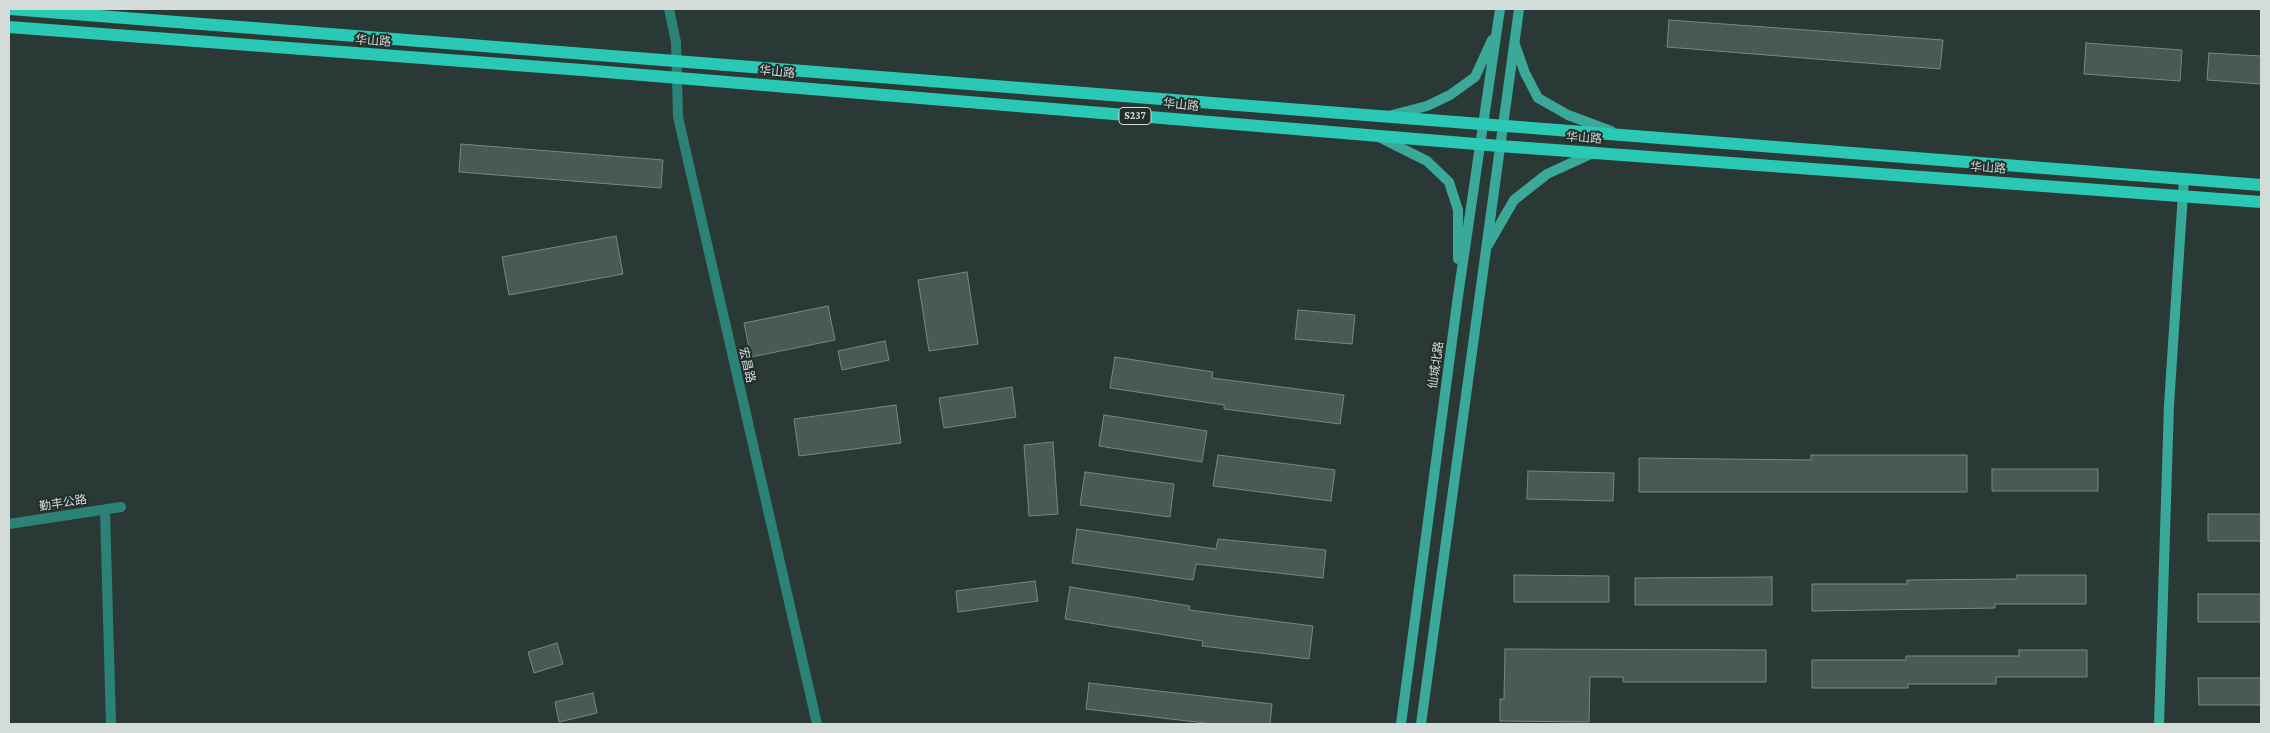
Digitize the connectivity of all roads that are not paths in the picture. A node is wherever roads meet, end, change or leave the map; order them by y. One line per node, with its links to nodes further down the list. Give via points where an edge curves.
1 (10, 9): 8 (main road, S237)
2 (669, 9): 8 (street, 宏昌路)
3 (1500, 9): 6 (main road, 仙城北路)
4 (1519, 9): 7 (main road)
5 (9, 27): 9 (main road, 华山路 / S237)
6 (1497, 28): 10 (main road, via 1475,77 1428,106); 11 (main road, 仙城北路)
7 (1514, 43): 12 (main road); 13 (main road, via 1538,98 1568,115)
8 (677, 60): 9 (street, 宏昌路); 10 (main road, S237)
9 (676, 78): 14 (main road, 华山路 / S237); 28 (street, 宏昌路, via 678,117)
10 (1391, 116): 11 (main road, S237)
11 (1483, 123): 12 (main road, S237); 15 (main road, 仙城北路)
12 (1502, 124): 13 (main road, S237); 16 (main road)
13 (1616, 133): 18 (main road, S237)
14 (1376, 135): 15 (main road, 华山路 / S237); 23 (main road, via 1427,161 1449,182 1458,210)
15 (1480, 144): 16 (main road, 华山路 / S237); 23 (main road, 仙城北路)
16 (1500, 146): 17 (main road, 华山路 / S237); 22 (main road)
17 (1593, 153): 20 (main road, 华山路 / S237); 22 (main road, via 1547,174 1514,200)
18 (2184, 178): 19 (main road, S237); 20 (main road)
19 (2261, 185)
20 (2183, 196): 21 (main road, 华山路 / S237); 31 (main road, via 2169,405)
21 (2261, 202)
22 (1485, 250): 30 (main road)
23 (1458, 296): 29 (main road, 仙城北路)
24 (121, 507): 25 (street, 勤丰公路)
25 (105, 510): 26 (street, 勤丰公路); 27 (street)
26 (9, 524)
27 (111, 724)
28 (817, 724)
29 (1401, 724)
30 (1421, 724)
31 (2159, 724)

